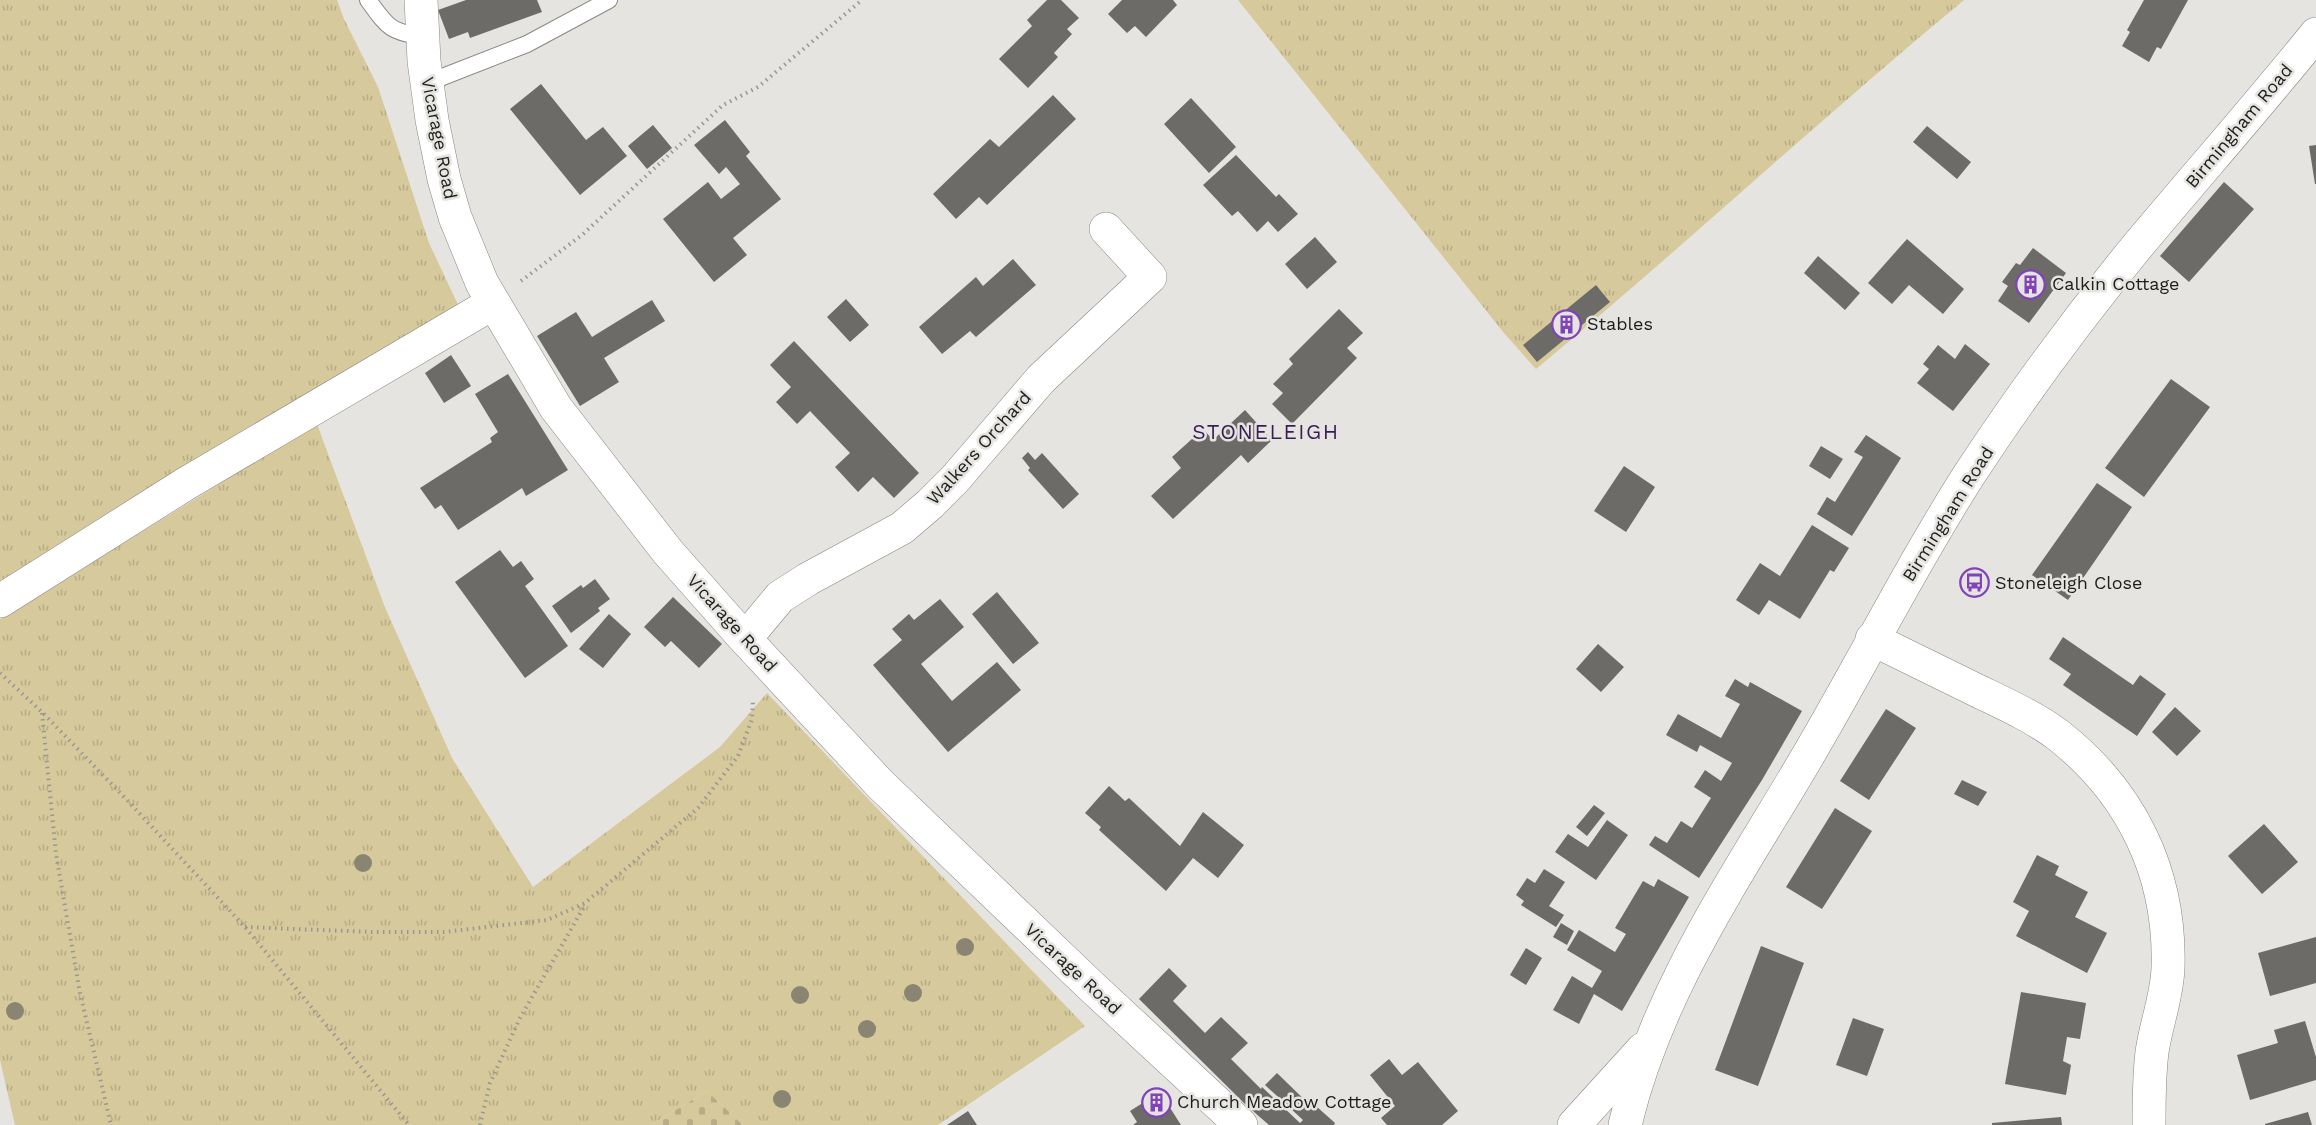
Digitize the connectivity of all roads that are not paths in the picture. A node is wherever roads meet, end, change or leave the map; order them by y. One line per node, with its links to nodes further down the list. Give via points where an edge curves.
1 (368, 0): 5 (lane, via 388,27)
2 (421, 0): 5 (street, Vicarage Road)
3 (609, 0): 6 (lane, via 527,44)
4 (2316, 34): 10 (street, Birmingham Road, via 2076,324 1969,476)
5 (423, 37): 6 (street, Vicarage Road)
6 (427, 83): 8 (street, Vicarage Road, via 444,179 472,259)
7 (1107, 229): 11 (street, Walkers Orchard, via 1150,277 1041,379 930,504 902,528 780,597)
8 (493, 303): 9 (street, via 187,483); 11 (street, Vicarage Road, via 556,408 668,552)
9 (0, 601)
10 (1872, 639): 12 (street, Birmingham Road, via 1813,748 1692,951); 16 (street, via 2025,714 2058,735 2111,787 2132,818 2161,885 2167,926 2168,969 2152,1051)
11 (756, 650): 13 (street, Vicarage Road, via 880,784)
12 (1650, 1041): 14 (street); 15 (street)
13 (1241, 1125)
14 (1574, 1125)
15 (1625, 1125)
16 (2149, 1125)

